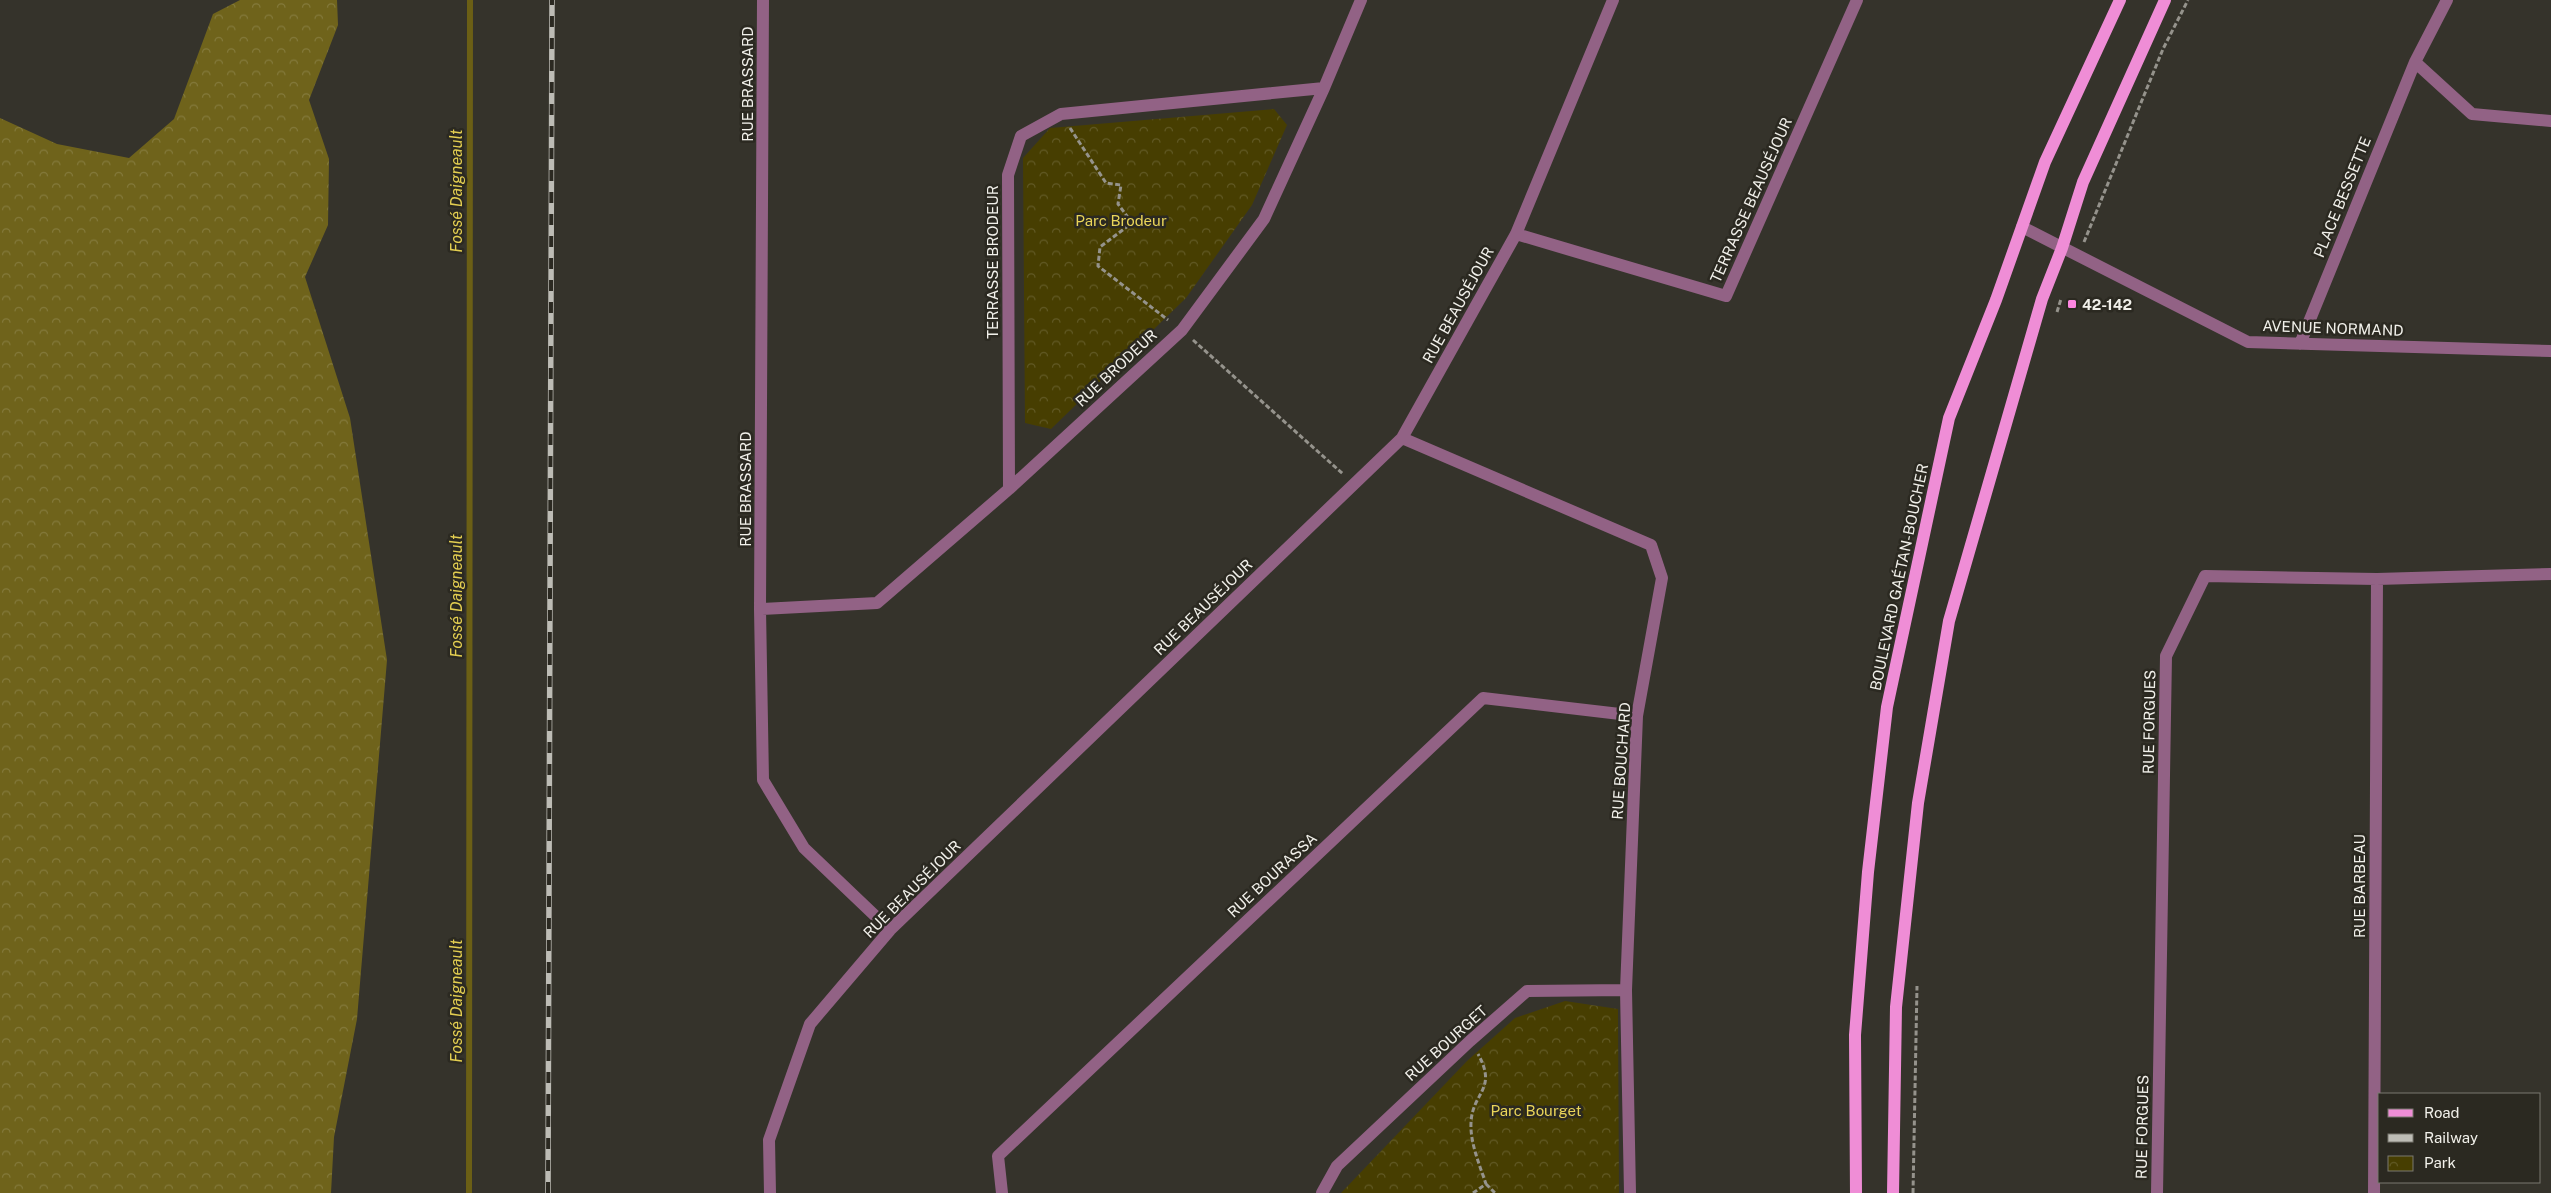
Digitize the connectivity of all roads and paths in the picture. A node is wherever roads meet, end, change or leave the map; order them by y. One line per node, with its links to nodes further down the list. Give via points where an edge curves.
1 (763, 0): 27 (street, RUE BRASSARD)
2 (1361, 0): 10 (street, RUE BRODEUR)
3 (1613, 0): 14 (street, RUE BEAUSÉJOUR)
4 (1858, 0): 14 (street, TERRASSE BEAUSÉJOUR, via 1726,296)
5 (2120, 0): 13 (main road, BOULEVARD GAÉTAN-BOUCHER, via 2045,162)
6 (2165, 0): 15 (main road, via 2083,182)
7 (2188, 0): 16 (path, via 2163,49)
8 (2447, 0): 9 (street, PLACE BESSETTE)
9 (2415, 62): 12 (street, via 2472,114); 20 (street, PLACE BESSETTE)
10 (1324, 88): 11 (street, TERRASSE BRODEUR); 19 (street, RUE BRODEUR, via 1264,219)
11 (1061, 114): 19 (path, via 1106,183 1121,185 1118,204 1132,223 1100,247 1098,266); 24 (street, TERRASSE BRODEUR, via 1021,136 1008,175)
12 (2551, 121)
13 (2022, 227): 15 (street, AVENUE NORMAND); 40 (main road, BOULEVARD GAÉTAN-BOUCHER, via 1949,418 1887,707 1868,872 1855,1035)
14 (1516, 234): 22 (street, RUE BEAUSÉJOUR)
15 (2062, 248): 16 (street, AVENUE NORMAND); 41 (main road, via 2042,299 1949,622 1918,803 1896,1007)
16 (2079, 256): 20 (street, AVENUE NORMAND, via 2248,342)
17 (2064, 292): 18 (path)
18 (2054, 321)
19 (1182, 330): 23 (path); 24 (street, RUE BRODEUR)
20 (2300, 344): 21 (street, AVENUE NORMAND)
21 (2551, 351)
22 (1402, 438): 23 (street, RUE BEAUSÉJOUR); 28 (street, RUE BOUCHARD, via 1651,545 1662,578)
23 (1354, 484): 29 (street, RUE BEAUSÉJOUR)
24 (1009, 490): 27 (street, RUE BRODEUR, via 877,603)
25 (2551, 574): 26 (street, RUE FORGUES)
26 (2377, 578): 43 (street, RUE FORGUES, via 2205,576 2166,656); 44 (street, RUE BARBEAU)
27 (760, 609): 29 (street, RUE BRASSARD, via 763,780 804,848)
28 (1637, 716): 31 (street, RUE BOUCHARD); 35 (street, RUE BOURASSA, via 1483,698 998,1156)
29 (890, 930): 34 (street, RUE BEAUSÉJOUR, via 810,1024 770,1140)
30 (1917, 976): 42 (path)
31 (1626, 990): 32 (street, RUE BOURGET, via 1527,992); 39 (street, RUE BOUCHARD)
32 (1470, 1041): 33 (path, via 1486,1069 1485,1086 1471,1123); 36 (street, RUE BOURGET, via 1337,1166)
33 (1486, 1184): 37 (path); 38 (path)
34 (770, 1193)
35 (1002, 1193)
36 (1322, 1193)
37 (1473, 1193)
38 (1495, 1193)
39 (1630, 1193)
40 (1856, 1193)
41 (1893, 1193)
42 (1913, 1193)
43 (2158, 1193)
44 (2374, 1193)

